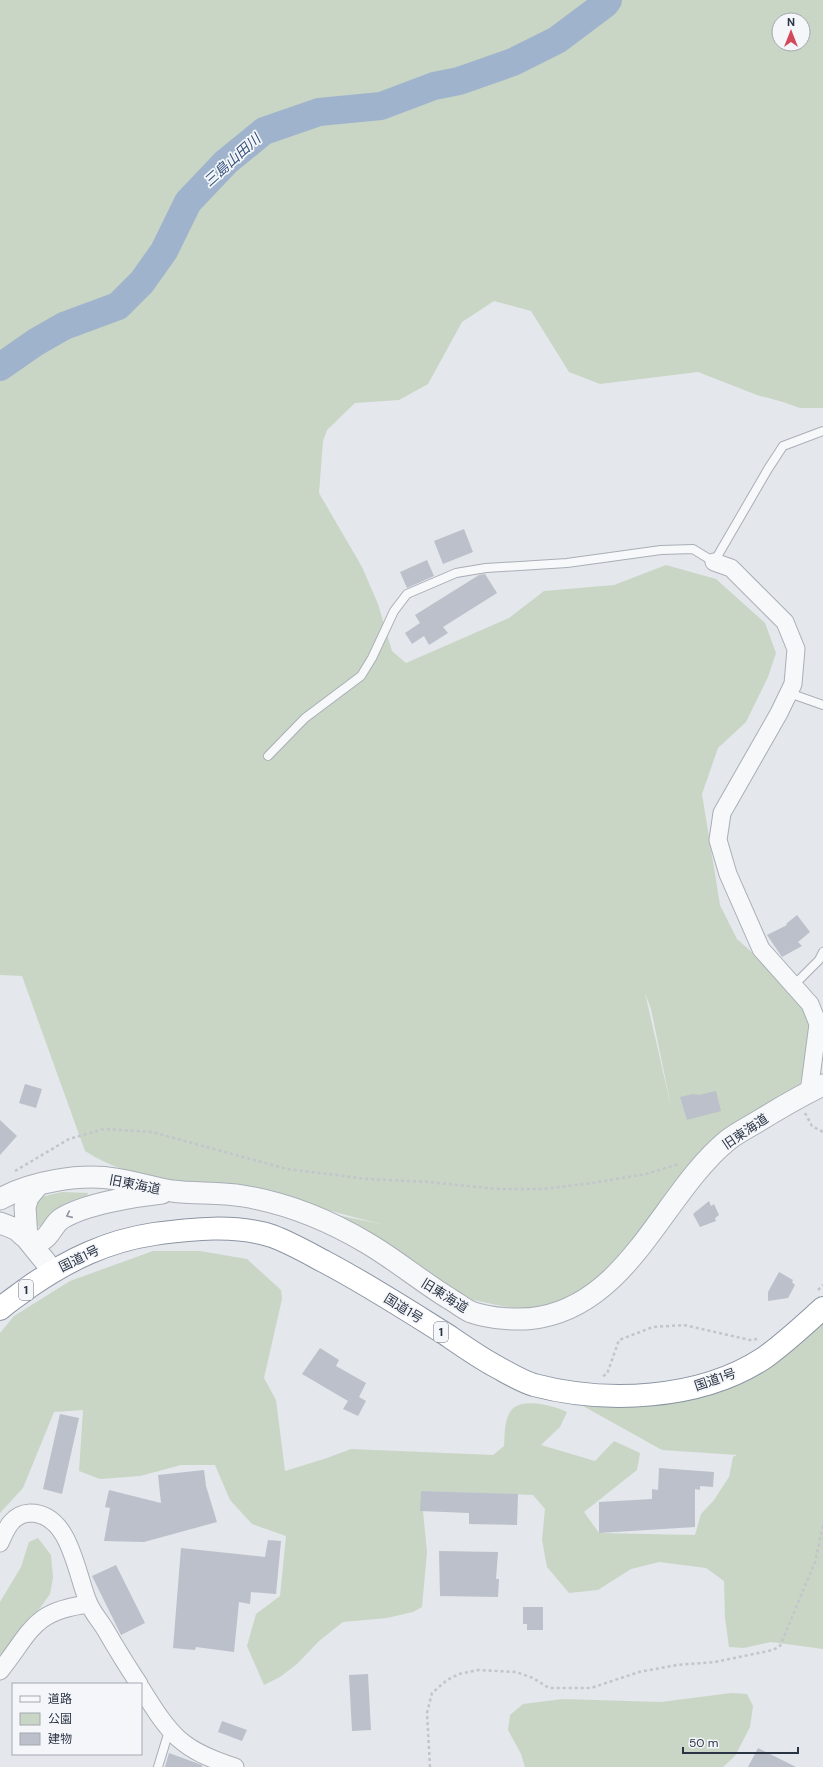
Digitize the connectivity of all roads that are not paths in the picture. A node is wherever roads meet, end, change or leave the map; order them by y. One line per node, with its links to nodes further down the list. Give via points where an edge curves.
1 (823, 431): 2 (lane, via 783,446)
2 (714, 562): 3 (street, via 731,568 785,622 796,649 793,684); 5 (lane, via 693,549 661,550 567,563 486,568 456,573 408,594 394,611 362,676 305,718)
3 (789, 694): 4 (lane); 7 (street, via 722,813 718,840 728,874 761,949)
4 (823, 705)
5 (268, 756)
6 (823, 952): 7 (lane, via 819,960)
7 (793, 986): 8 (street, via 810,1004 818,1024)
8 (810, 1091): 11 (street, 旧東海道, via 729,1139 700,1168 629,1261 594,1294 568,1308 542,1317 506,1319 471,1312 368,1243 310,1215 244,1196)
9 (87, 1177): 10 (street, 旧東海道); 11 (street, 旧東海道, via 113,1178); 13 (street, via 96,1182 103,1191 104,1197)
10 (39, 1184): 12 (street, 旧東海道, via 19,1189); 15 (street, via 28,1197 25,1207)
11 (174, 1191): 13 (street, via 143,1195)
12 (0, 1199)
13 (98, 1206): 15 (street, one-way to 15, via 60,1219)
14 (0, 1223): 15 (street, via 16,1230)
15 (41, 1251): 16 (highway, 国道1号 / 1, via 89,1251 139,1236 194,1229 241,1230 271,1236 363,1282 495,1366 531,1384 570,1392 597,1394 641,1395 674,1392 711,1383 764,1358); 17 (highway, 国道1号 / 1)
16 (823, 1308)
17 (0, 1309)
18 (0, 1543): 19 (street, via 14,1518 39,1513 52,1519 72,1552)
19 (89, 1604): 20 (street, via 60,1609 39,1621); 21 (street)
20 (0, 1671)
21 (138, 1683)
22 (142, 1690): 23 (street)
23 (169, 1731): 24 (lane); 25 (street, via 180,1742 194,1750)
24 (158, 1767)
25 (235, 1767)

